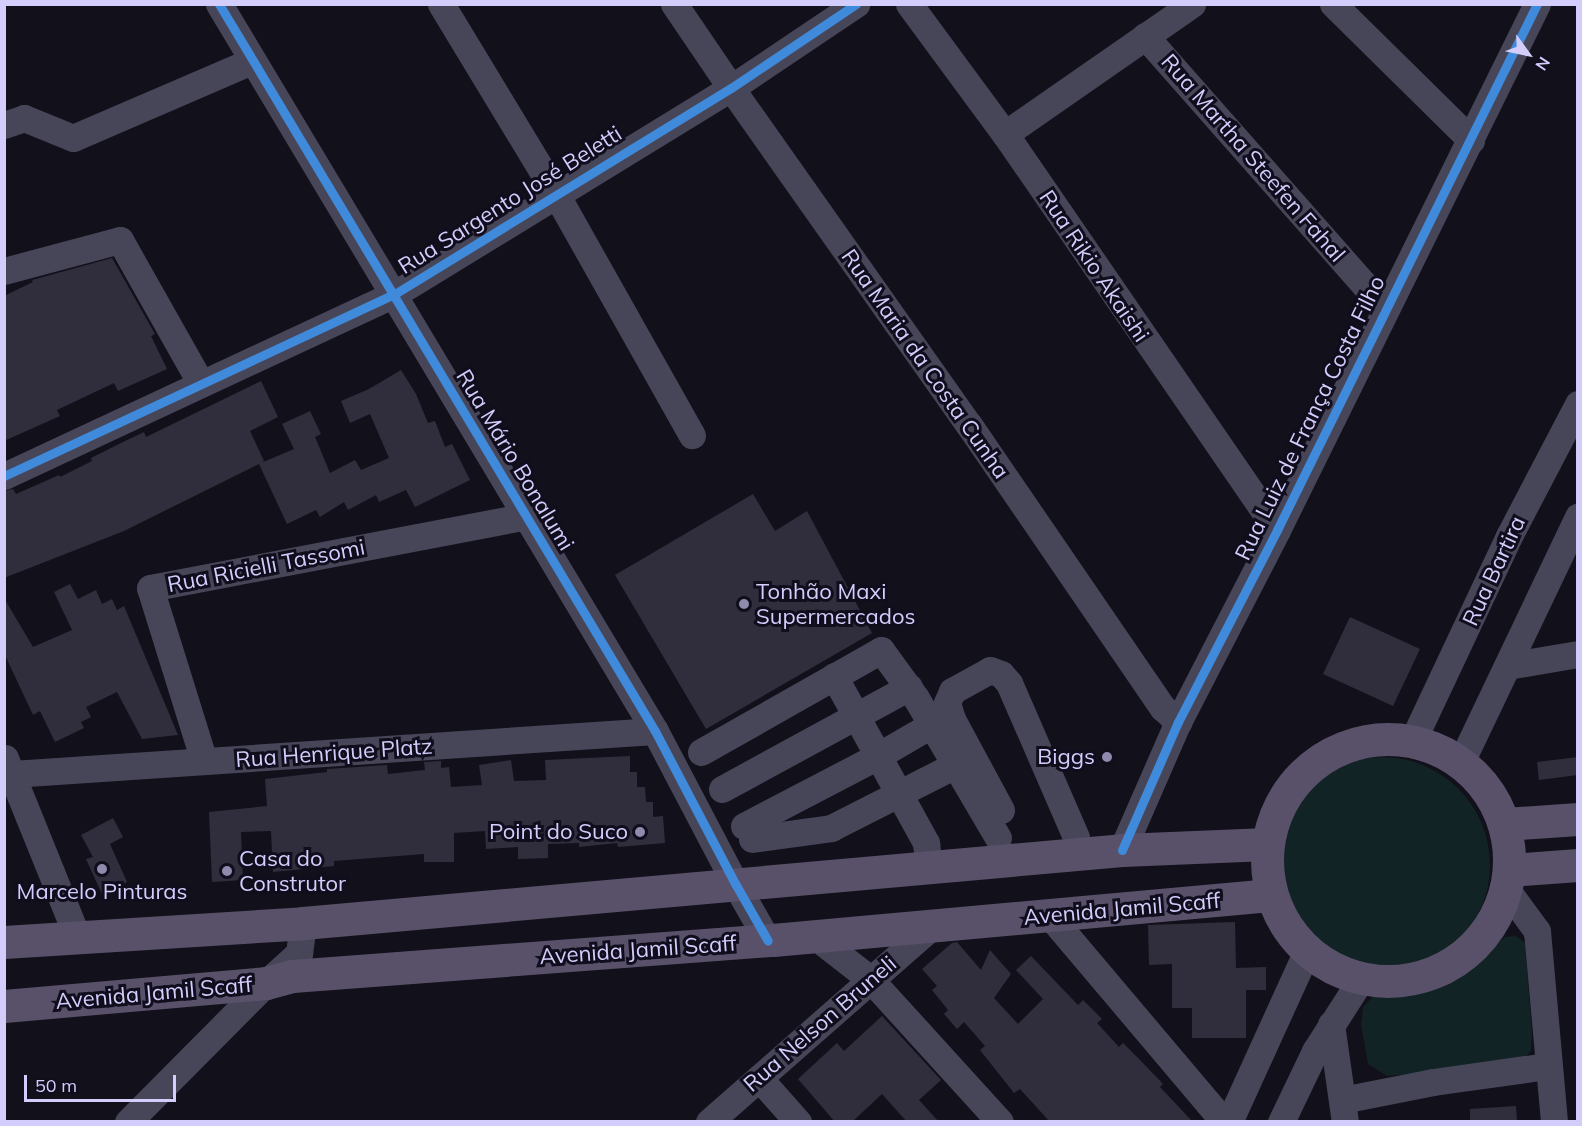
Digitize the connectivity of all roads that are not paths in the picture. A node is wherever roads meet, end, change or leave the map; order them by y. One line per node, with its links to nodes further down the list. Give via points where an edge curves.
1 (219, 4): 10 (street, Rua Mário Bonalumi)
2 (441, 4): 15 (street)
3 (675, 4): 11 (street, Rua Maria da Costa Cunha)
4 (856, 4): 11 (street, Rua Sargento José Beletti)
5 (909, 4): 13 (street, Rua Rikio Akaishi)
6 (1192, 4): 9 (street)
7 (1333, 4): 14 (street)
8 (1537, 4): 14 (street, Rua Luiz de França Costa Filho)
9 (1145, 36): 13 (street); 18 (street, Rua Martha Steefen Fahal)
10 (252, 61): 12 (street, via 73,138 24,118); 17 (street, Rua Mário Bonalumi)
11 (730, 88): 15 (street, Rua Sargento José Beletti); 31 (street, Rua Maria da Costa Cunha, via 969,424 1163,708)
12 (4, 125)
13 (1005, 134): 25 (street, Rua Rikio Akaishi)
14 (1471, 140): 18 (street, Rua Luiz de França Costa Filho)
15 (556, 194): 17 (street, Rua Sargento José Beletti); 21 (street)
16 (4, 271): 19 (street, via 120,240)
17 (393, 295): 19 (street, Rua Sargento José Beletti); 23 (street, Rua Mário Bonalumi)
18 (1385, 308): 25 (street, Rua Luiz de França Costa Filho)
19 (201, 384): 22 (street, Rua Sargento José Beletti)
20 (1578, 404): 34 (street, Rua Bartira, via 1509,536)
21 (692, 435)
22 (4, 476)
23 (526, 516): 33 (street, Rua Mário Bonalumi); 37 (street, Rua Ricielli Tassomi, via 150,588)
24 (1578, 517): 27 (street)
25 (1277, 530): 31 (street, Rua Luiz de França Costa Filho)
26 (1578, 654): 27 (street)
27 (1507, 666): 38 (street)
28 (834, 676): 29 (street, via 881,650); 30 (street); 35 (street)
29 (909, 687): 30 (street); 32 (street)
30 (855, 718): 36 (street); 41 (street)
31 (1178, 722): 47 (street, Rua Luiz de França Costa Filho)
32 (931, 725): 36 (street); 39 (street)
33 (655, 731): 37 (street, Rua Henrique Platz); 51 (street, Rua Mário Bonalumi)
34 (1413, 740): 38 (main road, via 1438,748); 46 (main road, via 1373,739 1335,750 1303,773 1279,805)
35 (701, 752)
36 (876, 757): 42 (street); 42 (street, via 748,832 831,828)
37 (204, 761): 40 (street, Rua Henrique Platz)
38 (1461, 762): 44 (main road, via 1487,789)
39 (955, 765): 42 (street); 45 (street, via 1007,839 947,703 951,691 990,670 1001,674 1009,683)
40 (8, 766): 56 (street)
41 (722, 789)
42 (899, 794): 49 (street, via 926,843)
43 (1578, 819): 44 (main road)
44 (1504, 824): 50 (main road, via 1509,847)
45 (1076, 837)
46 (1268, 844): 47 (main road); 52 (main road)
47 (1122, 850): 49 (main road)
48 (1578, 865): 50 (main road)
49 (930, 867): 51 (main road)
50 (1508, 880): 62 (main road, via 1498,910 1475,944 1442,969 1402,981); 66 (street, via 1537,931)
51 (736, 885): 54 (main road); 58 (street, Rua Mário Bonalumi)
52 (1271, 895): 53 (main road, Avenida Jamil Scaff); 60 (main road, via 1286,926)
53 (1050, 916): 55 (main road, Avenida Jamil Scaff); 73 (street)
54 (303, 923): 56 (main road); 63 (street, via 299,953)
55 (930, 927): 57 (main road, Avenida Jamil Scaff); 61 (street, Rua Nelson Bruneli)
56 (77, 936): 59 (main road)
57 (816, 936): 58 (main road, Avenida Jamil Scaff); 61 (street)
58 (768, 941): 63 (main road, Avenida Jamil Scaff, via 292,976)
59 (4, 942)
60 (1307, 951): 62 (main road, via 1333,968); 74 (street)
61 (870, 979): 67 (street, Rua Nelson Bruneli); 72 (street)
62 (1361, 979): 65 (street)
63 (266, 983): 64 (main road, Avenida Jamil Scaff); 69 (street)
64 (4, 1006)
65 (1331, 1024): 68 (street); 75 (street)
66 (1547, 1066): 68 (street, via 1432,1082); 76 (street)
67 (759, 1078): 70 (street, Rua Nelson Bruneli); 71 (street)
68 (1343, 1111)
69 (129, 1122)
70 (709, 1122)
71 (798, 1122)
72 (1000, 1122)
73 (1224, 1122)
74 (1229, 1122)
75 (1281, 1122)
76 (1554, 1122)

